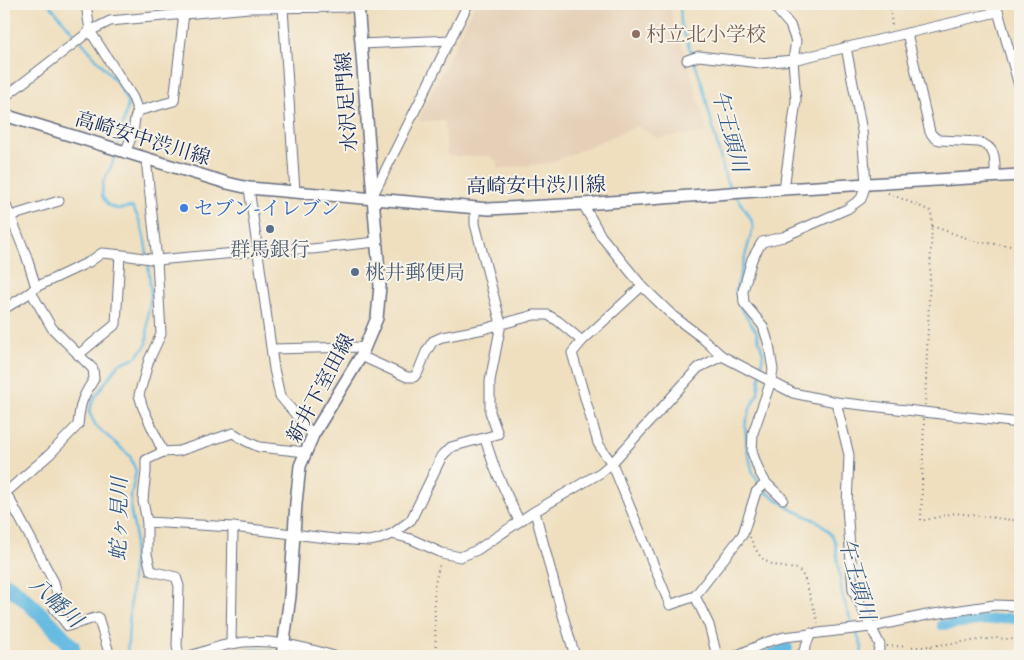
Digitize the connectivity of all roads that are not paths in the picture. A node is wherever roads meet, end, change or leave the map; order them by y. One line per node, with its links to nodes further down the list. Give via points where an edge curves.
1 (86, 4): 9 (street)
2 (185, 4): 8 (street)
3 (468, 4): 11 (street)
4 (774, 4): 15 (street, via 790,25 796,41)
5 (358, 5): 6 (street); 12 (main road, 水沢足門線)
6 (283, 8): 8 (street); 28 (street)
7 (997, 8): 10 (street); 16 (street)
8 (184, 14): 9 (street, via 110,21); 19 (street, via 174,101)
9 (90, 31): 17 (street); 19 (street)
10 (907, 33): 13 (street); 24 (street, via 930,132 935,139 985,144 995,157)
11 (451, 40): 12 (street); 30 (street)
12 (361, 44): 30 (main road, 水沢足門線)
13 (846, 47): 15 (street); 25 (street, via 862,131)
14 (687, 60): 15 (street, via 699,56 760,63)
15 (792, 60): 27 (street, via 796,101)
16 (1020, 89)
17 (5, 94): 18 (street)
18 (4, 106)
19 (138, 111): 21 (street)
20 (4, 115): 21 (main road, 高崎安中渋川線)
21 (125, 153): 22 (main road, 高崎安中渋川線)
22 (146, 159): 26 (main road, 高崎安中渋川線); 38 (street)
23 (1020, 175): 24 (main road, 高崎安中渋川線)
24 (995, 176): 25 (main road, 高崎安中渋川線)
25 (866, 184): 27 (main road, 高崎安中渋川線); 48 (street, via 861,199 847,209 784,237 762,242 752,259 743,291 744,303 763,326 769,345 773,370)
26 (249, 188): 28 (main road, 高崎安中渋川線); 36 (street)
27 (784, 189): 32 (main road, 高崎安中渋川線)
28 (295, 192): 30 (main road, 高崎安中渋川線)
29 (4, 196): 34 (street)
30 (372, 198): 33 (main road, 高崎安中渋川線); 35 (main road, 新井下室田線)
31 (59, 200): 34 (street)
32 (583, 204): 33 (main road, 高崎安中渋川線); 39 (street, via 601,236)
33 (475, 208): 42 (street, via 474,224)
34 (10, 216): 40 (street, via 26,255)
35 (376, 242): 36 (street); 45 (main road, 新井下室田線, via 380,286 377,318)
36 (258, 251): 38 (street); 44 (street)
37 (120, 254): 38 (street); 40 (street, via 102,253); 46 (street, via 116,324)
38 (157, 260): 53 (street, via 161,334 139,395)
39 (642, 286): 43 (street); 47 (street)
40 (33, 290): 41 (street); 46 (street, via 52,328)
41 (4, 310)
42 (501, 324): 43 (street, via 534,315 548,315); 45 (street, via 433,341 414,377 408,377); 52 (street, via 490,381 490,412 498,434)
43 (582, 341): 55 (street, via 572,353 598,443)
44 (272, 349): 45 (street, via 354,347); 51 (street, via 280,396)
45 (363, 352): 51 (main road, 新井下室田線)
46 (78, 355): 57 (street, via 93,369 94,379 83,396 78,425)
47 (722, 356): 48 (street); 55 (street, via 698,368)
48 (768, 380): 49 (street, via 792,393); 56 (street, via 752,433 752,452)
49 (836, 402): 50 (street); 67 (street, via 848,455 847,508 853,590)
50 (1020, 423)
51 (313, 435): 54 (main road, 新井下室田線)
52 (485, 438): 61 (street); 64 (street, via 451,447 442,456 411,520)
53 (163, 452): 54 (street, via 179,451 232,433 259,447); 60 (street, via 146,460 143,501)
54 (306, 452): 63 (main road, 新井下室田線, via 300,466)
55 (612, 463): 59 (street); 65 (street, via 670,605)
56 (766, 483): 58 (street); 65 (street, via 756,492 744,534)
57 (4, 494): 71 (street, via 54,582 54,608 68,626 98,617)
58 (783, 499)
59 (535, 512): 61 (street); 76 (street)
60 (147, 522): 62 (street); 72 (street, via 147,554 151,571 176,577 179,586)
61 (519, 522): 64 (street, via 460,557)
62 (233, 527): 63 (street); 69 (street)
63 (294, 534): 64 (street, via 369,541); 70 (main road, 新井下室田線)
64 (392, 534)
65 (695, 596): 77 (street, via 709,625)
66 (1020, 606): 67 (street, via 995,605)
67 (871, 626): 68 (street); 80 (street, via 880,645)
68 (812, 633): 78 (street, via 767,642); 79 (street, via 803,653)
69 (231, 644): 70 (street, via 262,641); 73 (street)
70 (283, 644): 74 (main road, 新井下室田線); 75 (street)
71 (110, 656)
72 (179, 656)
73 (190, 656)
74 (282, 656)
75 (334, 656)
76 (575, 656)
77 (717, 656)
78 (735, 656)
79 (798, 656)
80 (877, 656)

